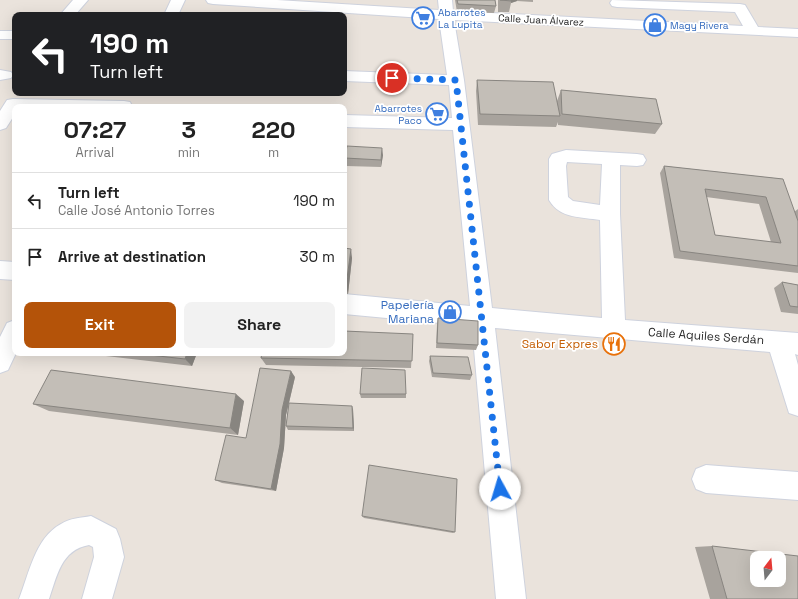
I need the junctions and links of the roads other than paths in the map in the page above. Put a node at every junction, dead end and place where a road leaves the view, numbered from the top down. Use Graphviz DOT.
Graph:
graph roads {
  1 [pos="80,0"];
  2 [pos="178,0"];
  3 [pos="213,0"];
  4 [pos="617,2"];
  5 [pos="445,8"];
  6 [pos="70,12"];
  7 [pos="172,12"];
  8 [pos="623,24"];
  9 [pos="753,30"];
  10 [pos="798,33"];
  11 [pos="0,35"];
  12 [pos="12,35"];
  13 [pos="347,76"];
  14 [pos="456,80"];
  15 [pos="126,102"];
  16 [pos="13,104"];
  17 [pos="12,106"];
  18 [pos="347,121"];
  19 [pos="0,124"];
  20 [pos="460,124"];
  21 [pos="611,160"];
  22 [pos="637,160"];
  23 [pos="610,214"];
  24 [pos="0,270"];
  25 [pos="12,271"];
  26 [pos="347,304"];
  27 [pos="482,317"];
  28 [pos="614,329"];
  29 [pos="12,336"];
  30 [pos="788,343"];
  31 [pos="0,362"];
  32 [pos="798,404"];
  33 [pos="706,479"];
  34 [pos="798,486"];
  35 [pos="34,599"];
  36 [pos="97,599"];
  37 [pos="511,599"];
  1 -- 6 [label="street"];
  2 -- 7 [label="street"];
  3 -- 5 [label="street, Calle Juan Álvarez"];
  4 -- 8 [label="street"];
  4 -- 9 [label="street"];
  5 -- 8 [label="street, Calle Juan Álvarez"];
  5 -- 14 [label="street"];
  8 -- 9 [label="street, Calle Juan Álvarez"];
  9 -- 10 [label="street, Calle Juan Álvarez"];
  11 -- 12 [label="street"];
  13 -- 14 [label="street"];
  14 -- 20 [label="street"];
  15 -- 16 [label="street"];
  17 -- 19 [label="street"];
  18 -- 20 [label="street"];
  20 -- 27 [label="street"];
  21 -- 22 [label="street"];
  21 -- 23 [label="street"];
  21 -- 23 [label="street"];
  23 -- 28 [label="street"];
  24 -- 25 [label="street"];
  26 -- 27 [label="street, Calle Aquiles Serdán"];
  27 -- 28 [label="street, Calle Aquiles Serdán"];
  27 -- 37 [label="street"];
  28 -- 30 [label="street, Calle Aquiles Serdán"];
  29 -- 31 [label="street"];
  30 -- 32 [label="street"];
  33 -- 34 [label="street"];
  35 -- 36 [label="street"];
}
